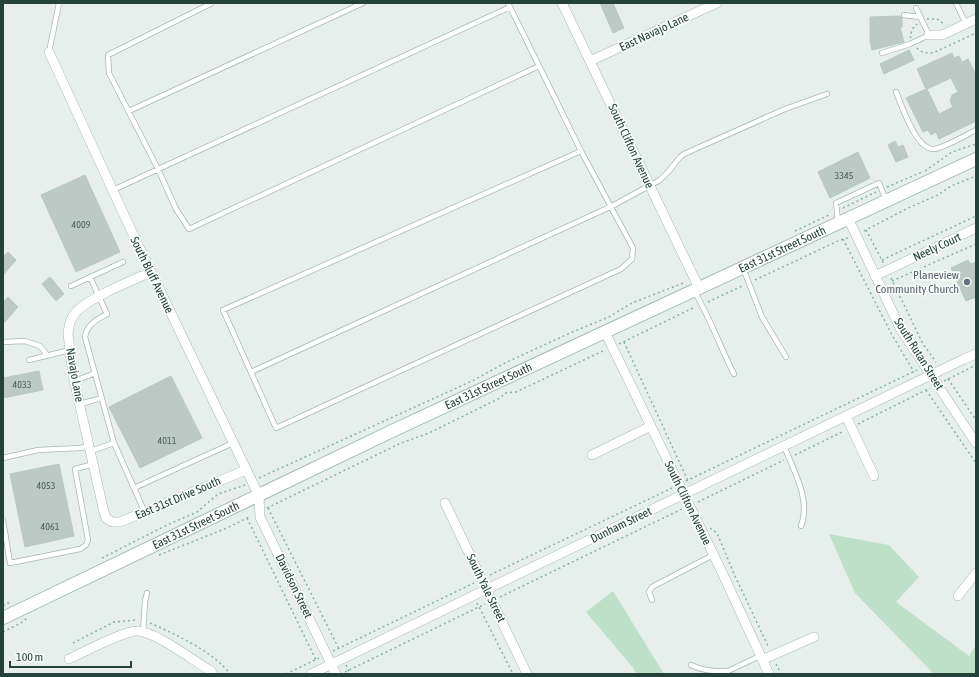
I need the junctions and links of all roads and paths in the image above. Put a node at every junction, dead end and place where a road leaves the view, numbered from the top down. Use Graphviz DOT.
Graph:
graph roads {
  1 [pos="59,3"];
  2 [pos="212,3"];
  3 [pos="362,3"];
  4 [pos="562,3"];
  5 [pos="718,3"];
  6 [pos="956,3"];
  7 [pos="509,5"];
  8 [pos="916,8"];
  9 [pos="904,15"];
  10 [pos="920,17"];
  11 [pos="976,20"];
  12 [pos="966,24"];
  13 [pos="929,35"];
  14 [pos="49,52"];
  15 [pos="882,53"];
  16 [pos="590,61"];
  17 [pos="539,66"];
  18 [pos="896,92"];
  19 [pos="827,94"];
  20 [pos="129,111"];
  21 [pos="976,130"];
  22 [pos="976,144"];
  23 [pos="581,152"];
  24 [pos="976,159"];
  25 [pos="158,170"];
  26 [pos="976,176"];
  27 [pos="650,185"];
  28 [pos="113,190"];
  29 [pos="884,195"];
  30 [pos="612,206"];
  31 [pos="976,216"];
  32 [pos="841,217"];
  33 [pos="976,228"];
  34 [pos="866,229"];
  35 [pos="790,234"];
  36 [pos="856,236"];
  37 [pos="976,244"];
  38 [pos="882,260"];
  39 [pos="123,262"];
  40 [pos="743,268"];
  41 [pos="887,270"];
  42 [pos="151,272"];
  43 [pos="875,276"];
  44 [pos="90,277"];
  45 [pos="892,281"];
  46 [pos="749,283"];
  47 [pos="71,286"];
  48 [pos="696,286"];
  49 [pos="99,297"];
  50 [pos="702,304"];
  51 [pos="605,332"];
  52 [pos="3,342"];
  53 [pos="624,342"];
  54 [pos="612,347"];
  55 [pos="70,350"];
  56 [pos="976,354"];
  57 [pos="47,355"];
  58 [pos="786,358"];
  59 [pos="29,360"];
  60 [pos="935,361"];
  61 [pos="976,365"];
  62 [pos="925,366"];
  63 [pos="942,370"];
  64 [pos="251,372"];
  65 [pos="95,373"];
  66 [pos="734,374"];
  67 [pos="931,375"];
  68 [pos="948,379"];
  69 [pos="75,381"];
  70 [pos="937,384"];
  71 [pos="102,398"];
  72 [pos="80,404"];
  73 [pos="846,416"];
  74 [pos="976,420"];
  75 [pos="651,426"];
  76 [pos="851,427"];
  77 [pos="233,443"];
  78 [pos="976,443"];
  79 [pos="114,444"];
  80 [pos="784,446"];
  81 [pos="90,448"];
  82 [pos="592,455"];
  83 [pos="3,458"];
  84 [pos="789,458"];
  85 [pos="94,464"];
  86 [pos="246,470"];
  87 [pos="874,476"];
  88 [pos="688,480"];
  89 [pos="252,482"];
  90 [pos="678,484"];
  91 [pos="134,488"];
  92 [pos="693,491"];
  93 [pos="684,495"];
  94 [pos="259,496"];
  95 [pos="445,503"];
  96 [pos="689,506"];
  97 [pos="264,510"];
  98 [pos="145,513"];
  99 [pos="247,518"];
  100 [pos="3,520"];
  101 [pos="108,520"];
  102 [pos="801,526"];
  103 [pos="710,528"];
  104 [pos="713,555"];
  105 [pos="157,556"];
  106 [pos="101,559"];
  107 [pos="976,573"];
  108 [pos="481,579"];
  109 [pos="468,586"];
  110 [pos="486,590"];
  111 [pos="147,593"];
  112 [pos="473,596"];
  113 [pos="958,596"];
  114 [pos="652,600"];
  115 [pos="492,601"];
  116 [pos="10,603"];
  117 [pos="3,606"];
  118 [pos="479,607"];
  119 [pos="31,615"];
  120 [pos="3,618"];
  121 [pos="3,632"];
  122 [pos="143,633"];
  123 [pos="814,637"];
  124 [pos="339,648"];
  125 [pos="327,654"];
  126 [pos="772,656"];
  127 [pos="343,658"];
  128 [pos="761,658"];
  129 [pos="69,659"];
  130 [pos="316,659"];
  131 [pos="332,664"];
  132 [pos="690,665"];
  133 [pos="321,669"];
  134 [pos="348,670"];
  135 [pos="213,674"];
  136 [pos="286,674"];
  137 [pos="311,674"];
  138 [pos="336,674"];
  139 [pos="341,674"];
  140 [pos="350,674"];
  141 [pos="513,674"];
  142 [pos="527,674"];
  143 [pos="769,674"];
  144 [pos="781,674"];
  1 -- 14 [label="lane"];
  2 -- 20 [label="lane"];
  3 -- 20 [label="lane"];
  4 -- 16 [label="street, South Clifton Avenue"];
  5 -- 16 [label="street, East Navajo Lane"];
  6 -- 12 [label="lane"];
  7 -- 17 [label="lane"];
  7 -- 25 [label="lane"];
  8 -- 10 [label="lane"];
  9 -- 10 [label="lane"];
  10 -- 13 [label="lane"];
  11 -- 12 [label="street"];
  12 -- 13 [label="street"];
  13 -- 15 [label="lane"];
  14 -- 28 [label="street, South Bluff Avenue"];
  16 -- 27 [label="street, South Clifton Avenue"];
  17 -- 23 [label="lane"];
  17 -- 25 [label="lane"];
  18 -- 21 [label="lane"];
  19 -- 27 [label="lane"];
  20 -- 25 [label="lane"];
  22 -- 29 [label="path"];
  23 -- 30 [label="lane"];
  23 -- 64 [label="lane"];
  24 -- 29 [label="street, East 31st Street South"];
  25 -- 28 [label="lane"];
  26 -- 34 [label="path"];
  27 -- 30 [label="lane"];
  27 -- 48 [label="street, South Clifton Avenue"];
  28 -- 42 [label="street, South Bluff Avenue"];
  29 -- 32 [label="street, East 31st Street South"];
  29 -- 32 [label="path"];
  29 -- 32 [label="lane"];
  30 -- 64 [label="lane"];
  30 -- 64 [label="lane"];
  31 -- 38 [label="path"];
  32 -- 35 [label="path"];
  32 -- 36 [label="street, South Rutan Street"];
  32 -- 40 [label="street, East 31st Street South"];
  33 -- 41 [label="street, Neely Court"];
  34 -- 36 [label="path"];
  34 -- 38 [label="path"];
  36 -- 43 [label="street, South Rutan Street"];
  36 -- 46 [label="path"];
  37 -- 45 [label="path"];
  38 -- 41 [label="path"];
  39 -- 44 [label="lane"];
  40 -- 46 [label="lane"];
  40 -- 48 [label="street, East 31st Street South"];
  41 -- 43 [label="street, Neely Court"];
  41 -- 45 [label="path"];
  42 -- 49 [label="street, Navajo Lane"];
  42 -- 77 [label="street, South Bluff Avenue"];
  43 -- 62 [label="street, South Rutan Street"];
  44 -- 47 [label="lane"];
  44 -- 49 [label="lane"];
  45 -- 60 [label="path"];
  46 -- 50 [label="path"];
  46 -- 58 [label="lane"];
  48 -- 50 [label="lane"];
  48 -- 51 [label="street, East 31st Street South"];
  48 -- 89 [label="path"];
  49 -- 55 [label="street, Navajo Lane"];
  49 -- 65 [label="lane"];
  50 -- 53 [label="path"];
  50 -- 66 [label="lane"];
  51 -- 54 [label="street, South Clifton Avenue"];
  51 -- 94 [label="street, East 31st Street South"];
  52 -- 57 [label="lane"];
  53 -- 54 [label="path"];
  53 -- 88 [label="path"];
  54 -- 75 [label="street, South Clifton Avenue"];
  54 -- 97 [label="path"];
  55 -- 57 [label="lane"];
  55 -- 69 [label="street, Navajo Lane"];
  56 -- 63 [label="street, Dunham Street"];
  57 -- 59 [label="lane"];
  60 -- 62 [label="path"];
  60 -- 63 [label="path"];
  61 -- 68 [label="path"];
  62 -- 67 [label="street, South Rutan Street"];
  62 -- 88 [label="path"];
  63 -- 67 [label="street, Dunham Street"];
  63 -- 68 [label="path"];
  65 -- 69 [label="lane"];
  65 -- 71 [label="lane"];
  67 -- 70 [label="street, South Rutan Street"];
  67 -- 73 [label="street, Dunham Street"];
  68 -- 70 [label="path"];
  68 -- 74 [label="path"];
  69 -- 72 [label="street, Navajo Lane"];
  70 -- 76 [label="path"];
  70 -- 78 [label="street, South Rutan Street"];
  71 -- 72 [label="lane"];
  71 -- 79 [label="lane"];
  72 -- 81 [label="street, Navajo Lane"];
  73 -- 76 [label="street"];
  73 -- 80 [label="street, Dunham Street"];
  75 -- 82 [label="street"];
  75 -- 90 [label="street, South Clifton Avenue"];
  76 -- 84 [label="path"];
  76 -- 87 [label="street"];
  77 -- 86 [label="street, South Bluff Avenue"];
  77 -- 91 [label="lane"];
  79 -- 81 [label="lane"];
  79 -- 91 [label="lane"];
  80 -- 84 [label="lane"];
  80 -- 92 [label="street, Dunham Street"];
  81 -- 83 [label="lane"];
  81 -- 85 [label="street, Navajo Lane"];
  84 -- 96 [label="path"];
  84 -- 102 [label="lane"];
  85 -- 100 [label="lane"];
  85 -- 101 [label="street, Navajo Lane"];
  86 -- 89 [label="street, South Bluff Avenue"];
  86 -- 98 [label="street, East 31st Drive South"];
  88 -- 90 [label="path"];
  88 -- 92 [label="path"];
  89 -- 94 [label="street, South Bluff Avenue"];
  89 -- 106 [label="path"];
  90 -- 93 [label="street, South Clifton Avenue"];
  90 -- 108 [label="path"];
  91 -- 98 [label="lane"];
  92 -- 93 [label="street, Dunham Street"];
  93 -- 96 [label="street, South Clifton Avenue"];
  93 -- 110 [label="street, Dunham Street"];
  94 -- 97 [label="street, Davidson Street"];
  94 -- 120 [label="street, East 31st Street South"];
  95 -- 108 [label="street, South Yale Street"];
  96 -- 104 [label="street, South Clifton Avenue"];
  96 -- 115 [label="path"];
  97 -- 99 [label="path"];
  97 -- 124 [label="path"];
  97 -- 125 [label="street, Davidson Street"];
  98 -- 101 [label="street, East 31st Drive South"];
  99 -- 105 [label="path"];
  99 -- 130 [label="path"];
  103 -- 126 [label="path"];
  104 -- 114 [label="lane"];
  104 -- 128 [label="street, South Clifton Avenue"];
  107 -- 113 [label="street"];
  108 -- 109 [label="path"];
  108 -- 110 [label="street, South Yale Street"];
  109 -- 112 [label="path"];
  109 -- 124 [label="path"];
  110 -- 112 [label="street, Dunham Street"];
  110 -- 115 [label="street, South Yale Street"];
  111 -- 122 [label="lane"];
  112 -- 118 [label="path"];
  112 -- 127 [label="street, Dunham Street"];
  115 -- 118 [label="path"];
  115 -- 142 [label="street, South Yale Street"];
  116 -- 117 [label="path"];
  118 -- 134 [label="path"];
  118 -- 141 [label="path"];
  119 -- 121 [label="path"];
  122 -- 129 [label="street"];
  122 -- 135 [label="street"];
  123 -- 126 [label="street"];
  124 -- 125 [label="path"];
  124 -- 127 [label="path"];
  125 -- 130 [label="path"];
  125 -- 131 [label="street, Davidson Street"];
  126 -- 128 [label="street"];
  126 -- 144 [label="path"];
  127 -- 131 [label="street, Dunham Street"];
  127 -- 134 [label="path"];
  128 -- 132 [label="lane"];
  128 -- 143 [label="street, South Clifton Avenue"];
  130 -- 133 [label="path"];
  130 -- 136 [label="path"];
  131 -- 133 [label="street, Dunham Street"];
  131 -- 138 [label="street, Davidson Street"];
  133 -- 137 [label="street, Dunham Street"];
  134 -- 139 [label="path"];
  134 -- 140 [label="path"];
}
